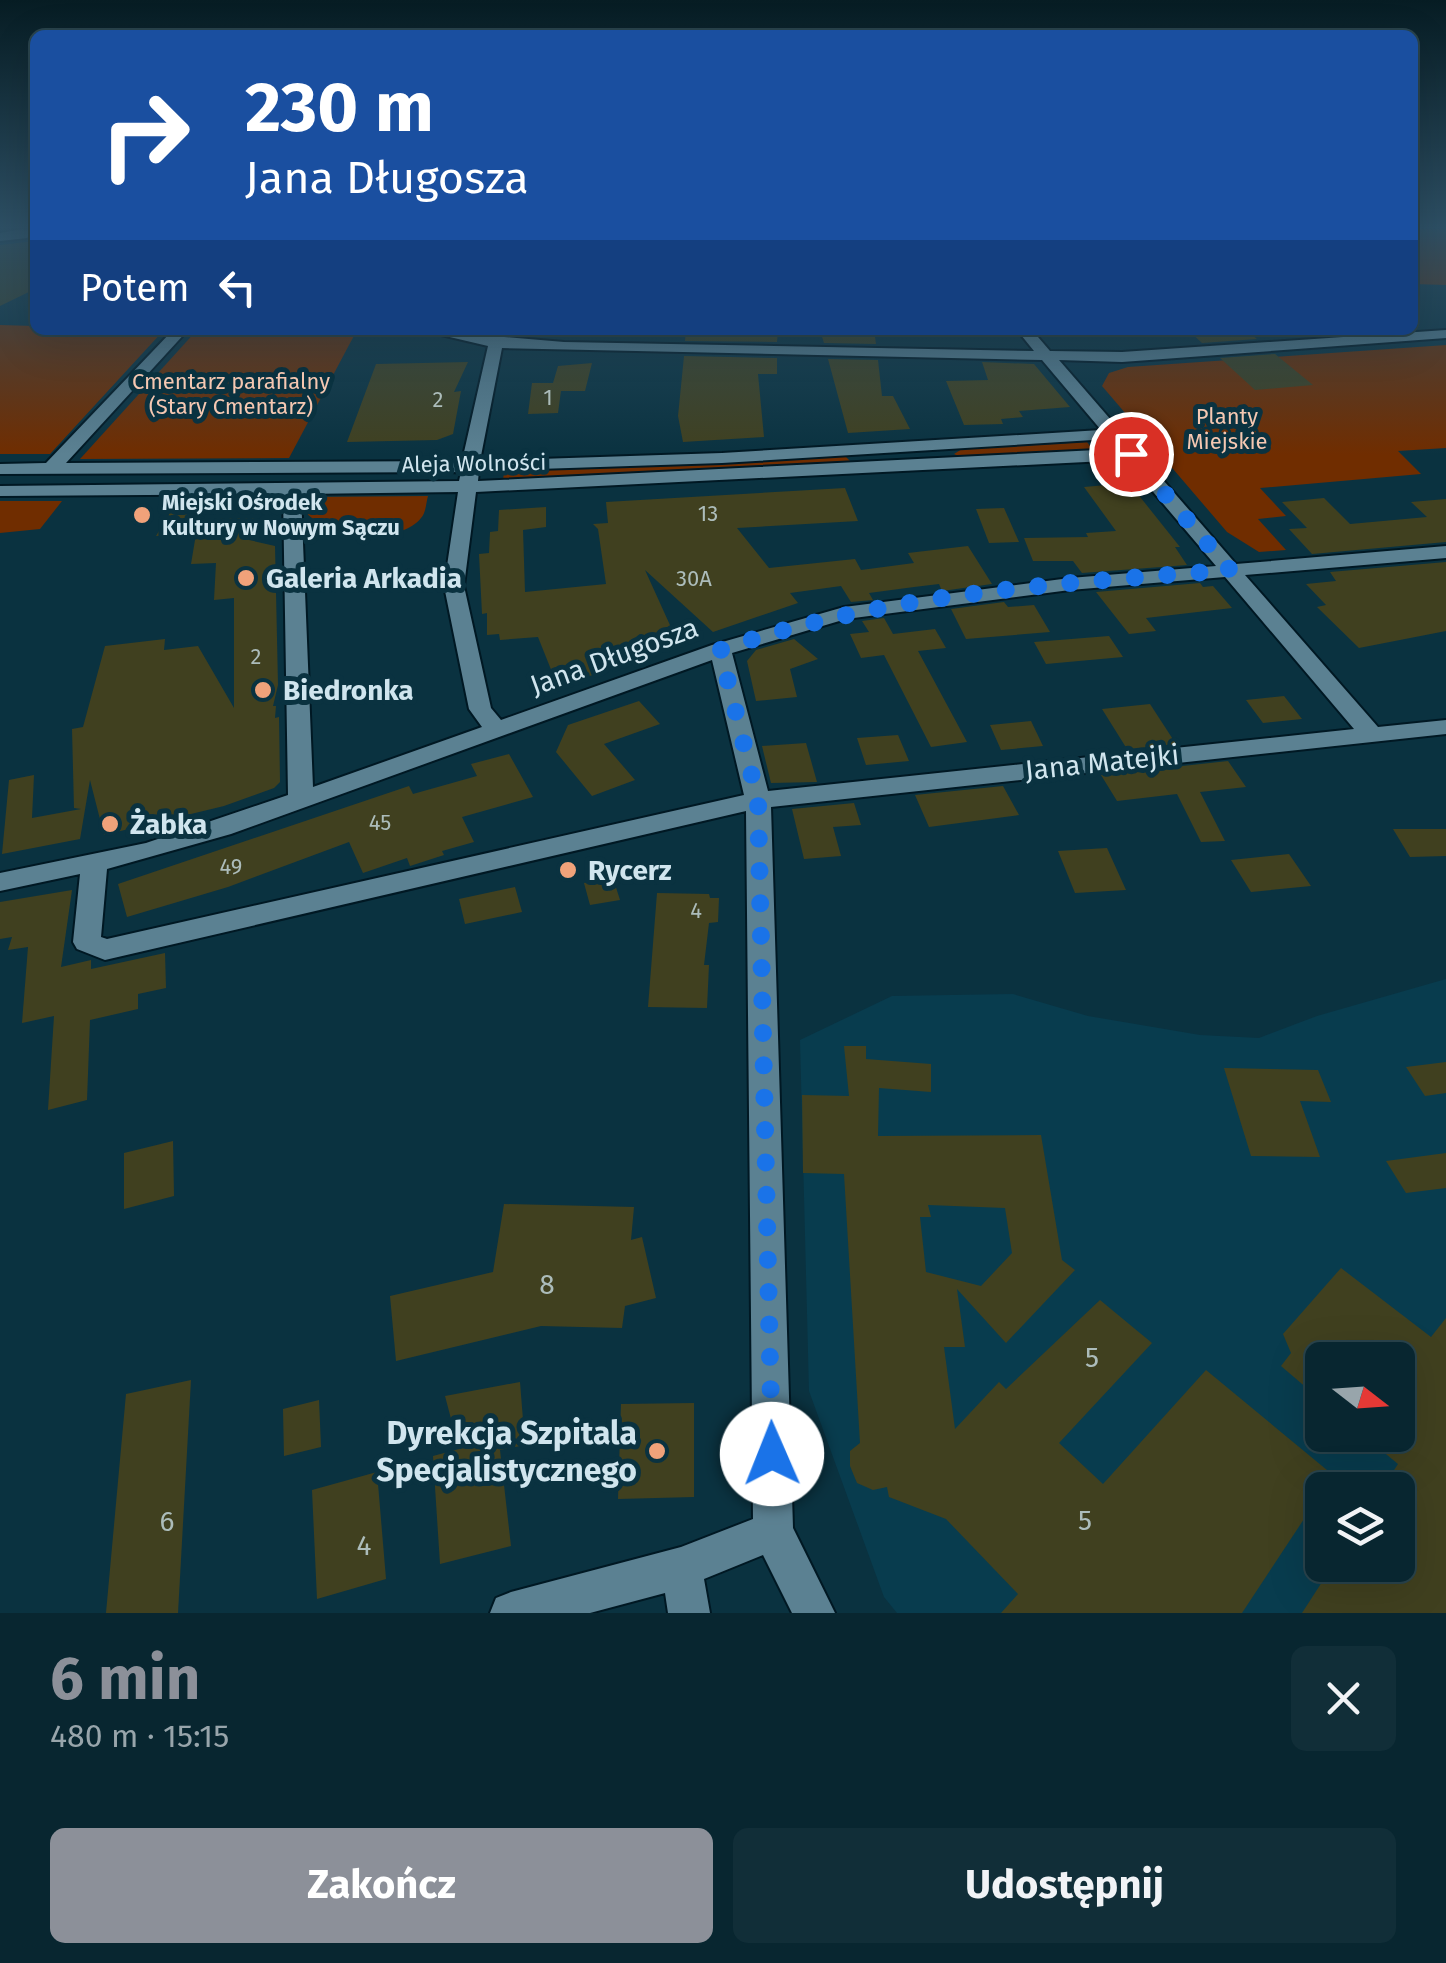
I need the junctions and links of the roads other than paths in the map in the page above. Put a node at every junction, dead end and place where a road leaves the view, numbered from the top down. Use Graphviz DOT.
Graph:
graph roads {
  1 [pos="1446,334"];
  2 [pos="176,335"];
  3 [pos="454,335"];
  4 [pos="1028,335"];
  5 [pos="496,343"];
  6 [pos="1042,355"];
  7 [pos="1122,357"];
  8 [pos="1088,402"];
  9 [pos="1115,434"];
  10 [pos="938,446"];
  11 [pos="1131,454"];
  12 [pos="948,464"];
  13 [pos="0,469"];
  14 [pos="51,469"];
  15 [pos="468,476"];
  16 [pos="292,488"];
  17 [pos="0,490"];
  18 [pos="1446,552"];
  19 [pos="1230,570"];
  20 [pos="720,650"];
  21 [pos="1446,727"];
  22 [pos="497,731"];
  23 [pos="1370,733"];
  24 [pos="301,800"];
  25 [pos="758,800"];
  26 [pos="94,864"];
  27 [pos="0,882"];
  28 [pos="773,1530"];
  29 [pos="681,1568"];
  30 [pos="512,1613"];
  31 [pos="689,1613"];
  32 [pos="814,1613"];
  1 -- 7 [label="street"];
  2 -- 14 [label="street"];
  3 -- 5 [label="street"];
  4 -- 6 [label="street"];
  5 -- 6 [label="street"];
  5 -- 15 [label="street"];
  6 -- 7 [label="street"];
  6 -- 8 [label="street"];
  7 -- 8 [label="street"];
  8 -- 9 [label="street"];
  9 -- 10 [label="street, Aleja Wolności"];
  9 -- 11 [label="street"];
  10 -- 12 [label="street"];
  10 -- 15 [label="street, Aleja Wolności"];
  11 -- 12 [label="street, Aleja Wolności"];
  11 -- 19 [label="street"];
  12 -- 15 [label="street, Aleja Wolności"];
  13 -- 14 [label="street, Aleja Wolności"];
  14 -- 15 [label="street, Aleja Wolności"];
  15 -- 16 [label="street, Aleja Wolności"];
  15 -- 22 [label="street"];
  16 -- 17 [label="street, Aleja Wolności"];
  16 -- 24 [label="street"];
  18 -- 19 [label="street, Jana Długosza"];
  19 -- 20 [label="street, Jana Długosza"];
  19 -- 23 [label="street"];
  20 -- 22 [label="street, Jana Długosza"];
  20 -- 25 [label="street"];
  21 -- 23 [label="street, Jana Matejki"];
  22 -- 24 [label="street, Jana Długosza"];
  23 -- 25 [label="street, Jana Matejki"];
  24 -- 26 [label="street, Jana Długosza"];
  25 -- 26 [label="street, Jana Matejki"];
  25 -- 28 [label="street"];
  26 -- 27 [label="street, Jana Długosza"];
  28 -- 29 [label="street"];
  28 -- 32 [label="street"];
  29 -- 30 [label="street"];
  29 -- 31 [label="street"];
}
